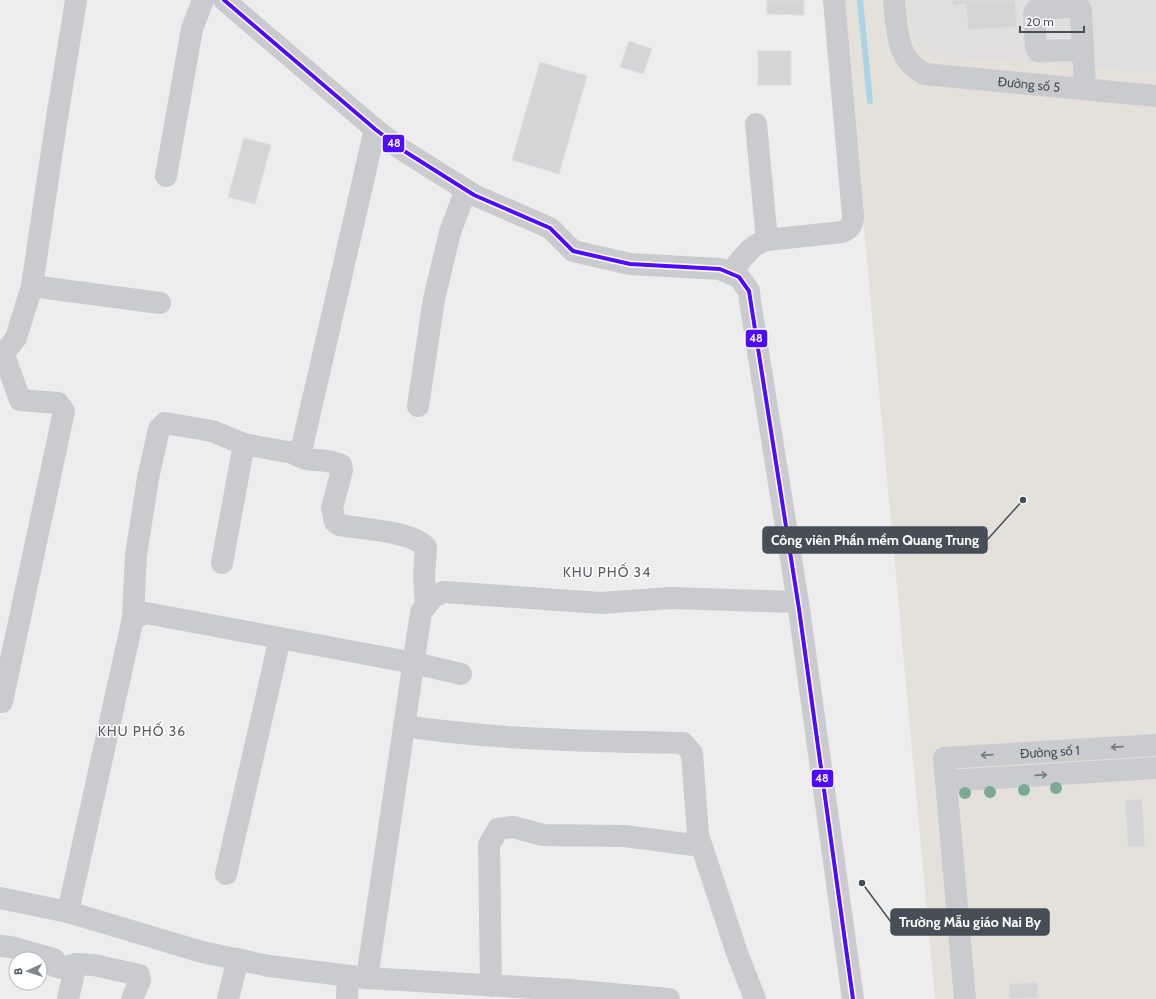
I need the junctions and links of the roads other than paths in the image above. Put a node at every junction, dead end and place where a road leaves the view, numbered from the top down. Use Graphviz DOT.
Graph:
graph roads {
  1 [pos="76,0"];
  2 [pos="203,0"];
  3 [pos="224,0"];
  4 [pos="834,0"];
  5 [pos="894,0"];
  6 [pos="1083,50"];
  7 [pos="1085,89"];
  8 [pos="1156,96"];
  9 [pos="756,124"];
  10 [pos="375,129"];
  11 [pos="166,176"];
  12 [pos="466,190"];
  13 [pos="767,240"];
  14 [pos="731,272"];
  15 [pos="32,286"];
  16 [pos="160,303"];
  17 [pos="2,356"];
  18 [pos="418,406"];
  19 [pos="244,444"];
  20 [pos="293,453"];
  21 [pos="222,563"];
  22 [pos="798,602"];
  23 [pos="426,606"];
  24 [pos="133,618"];
  25 [pos="280,638"];
  26 [pos="414,663"];
  27 [pos="461,674"];
  28 [pos="2,702"];
  29 [pos="404,726"];
  30 [pos="1156,745"];
  31 [pos="1092,749"];
  32 [pos="1156,768"];
  33 [pos="1093,772"];
  34 [pos="946,781"];
  35 [pos="701,846"];
  36 [pos="226,874"];
  37 [pos="0,898"];
  38 [pos="68,912"];
  39 [pos="0,946"];
  40 [pos="238,959"];
  41 [pos="76,964"];
  42 [pos="358,977"];
  43 [pos="491,986"];
  44 [pos="68,999"];
  45 [pos="132,999"];
  46 [pos="228,999"];
  47 [pos="347,999"];
  48 [pos="669,999"];
  49 [pos="755,999"];
  50 [pos="853,999"];
  51 [pos="965,999"];
  1 -- 15 [label="street"];
  2 -- 11 [label="street"];
  3 -- 10 [label="street"];
  4 -- 13 [label="street"];
  5 -- 7 [label="street, Đường số 5"];
  6 -- 7 [label="street"];
  7 -- 8 [label="street, Đường số 5"];
  9 -- 13 [label="street"];
  10 -- 12 [label="street"];
  10 -- 20 [label="street"];
  12 -- 14 [label="street"];
  12 -- 18 [label="street"];
  13 -- 14 [label="street"];
  14 -- 22 [label="street"];
  15 -- 16 [label="street"];
  15 -- 17 [label="street"];
  17 -- 28 [label="street"];
  19 -- 20 [label="street"];
  19 -- 21 [label="street"];
  19 -- 24 [label="street"];
  20 -- 23 [label="street"];
  22 -- 23 [label="street"];
  22 -- 50 [label="street"];
  23 -- 26 [label="street"];
  24 -- 25 [label="street"];
  24 -- 38 [label="street"];
  25 -- 26 [label="street"];
  25 -- 36 [label="street"];
  26 -- 27 [label="street"];
  26 -- 29 [label="street"];
  29 -- 35 [label="street"];
  29 -- 42 [label="street"];
  30 -- 31 [label="street, Đường số 1, one-way"];
  31 -- 33 [label="street"];
  31 -- 34 [label="street, Đường số 1, one-way"];
  32 -- 33 [label="street, Đường số 1"];
  34 -- 33 [label="street, Đường số 1, one-way"];
  34 -- 51 [label="street"];
  35 -- 43 [label="street"];
  35 -- 49 [label="street"];
  37 -- 38 [label="street"];
  38 -- 40 [label="street"];
  39 -- 41 [label="street"];
  40 -- 42 [label="street"];
  40 -- 46 [label="street"];
  41 -- 44 [label="street"];
  41 -- 45 [label="street"];
  42 -- 43 [label="street"];
  42 -- 47 [label="street"];
  43 -- 48 [label="street"];
}
